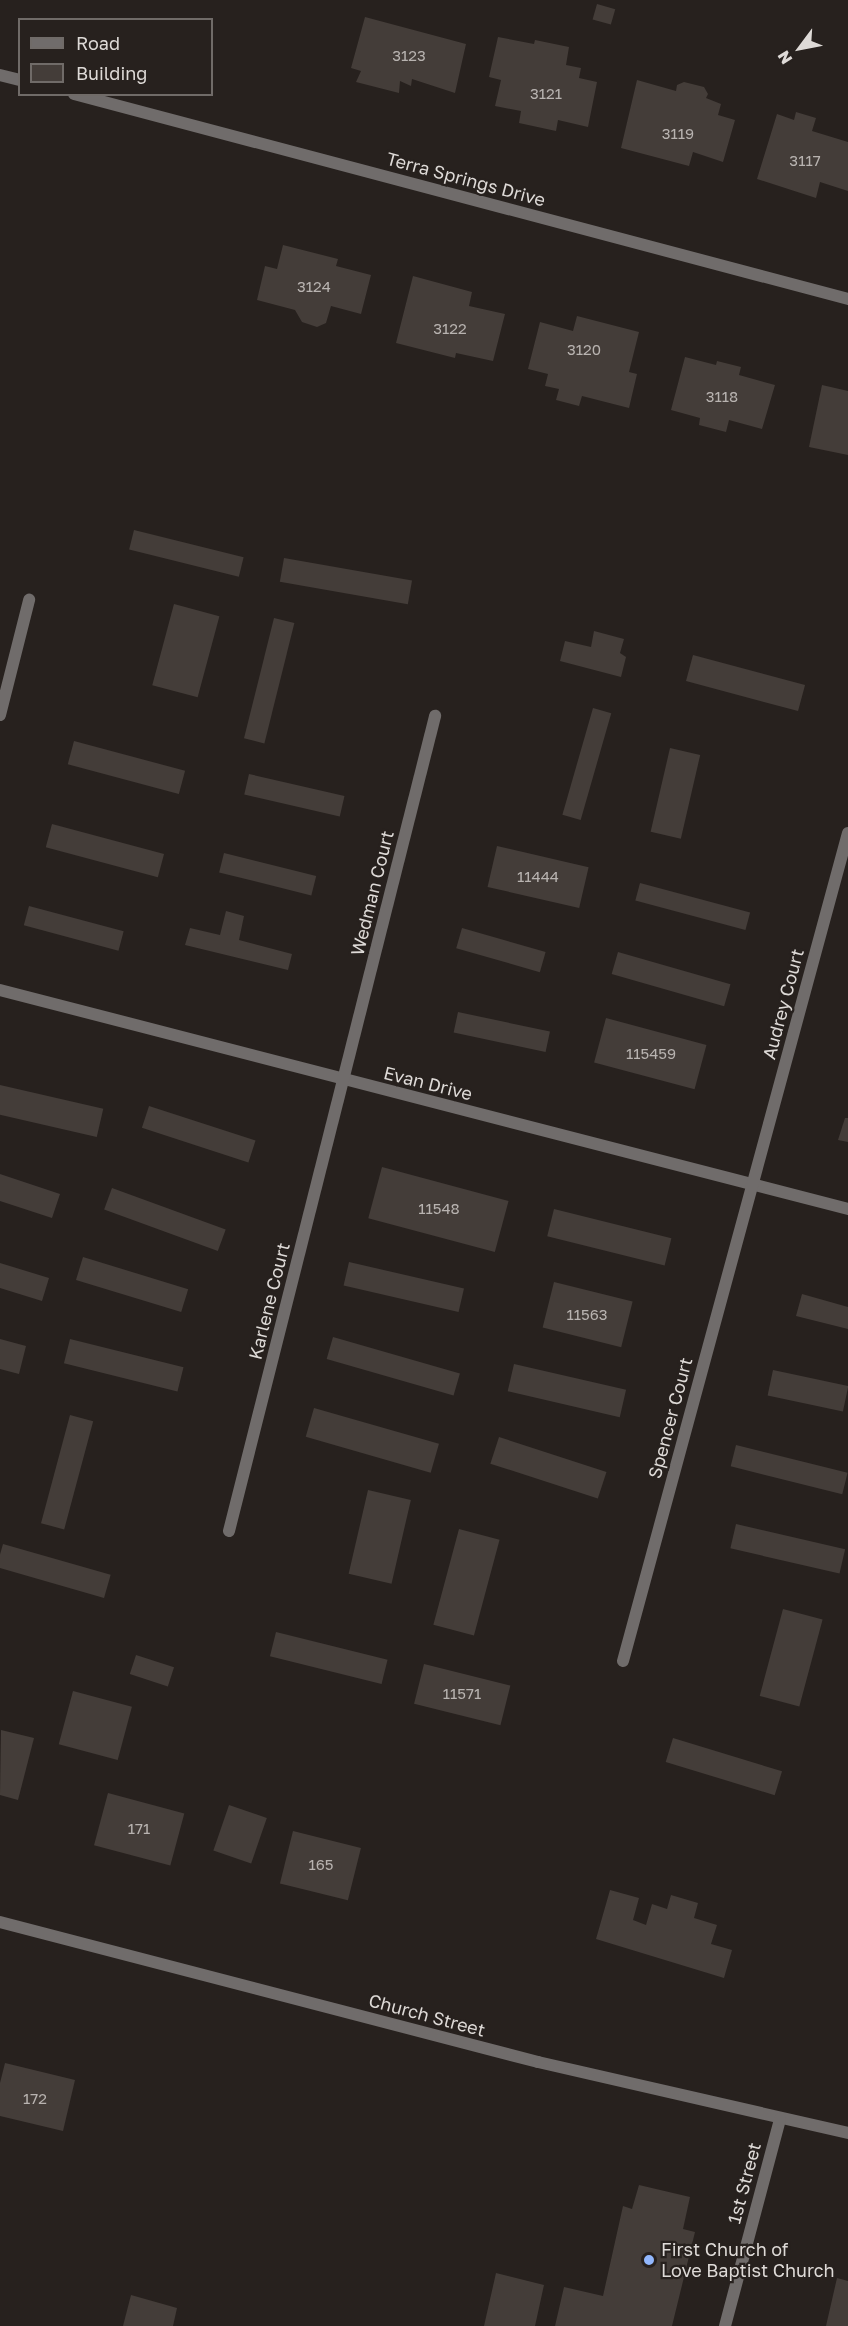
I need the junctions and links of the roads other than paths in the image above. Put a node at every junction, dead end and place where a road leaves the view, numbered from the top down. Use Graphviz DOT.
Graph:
graph roads {
  1 [pos="0,75"];
  2 [pos="18,80"];
  3 [pos="82,96"];
  4 [pos="848,299"];
  5 [pos="29,600"];
  6 [pos="0,715"];
  7 [pos="435,716"];
  8 [pos="848,833"];
  9 [pos="0,990"];
  10 [pos="343,1079"];
  11 [pos="752,1185"];
  12 [pos="848,1209"];
  13 [pos="229,1532"];
  14 [pos="622,1661"];
  15 [pos="0,1922"];
  16 [pos="780,2119"];
  17 [pos="848,2133"];
  18 [pos="725,2326"];
  1 -- 2 [label="street"];
  3 -- 4 [label="street, Terra Springs Drive"];
  5 -- 6 [label="street"];
  7 -- 10 [label="street, Wedman Court"];
  8 -- 11 [label="street, Audrey Court"];
  9 -- 10 [label="street, Evan Drive"];
  10 -- 11 [label="street, Evan Drive"];
  10 -- 13 [label="street, Karlene Court"];
  11 -- 12 [label="street, Evan Drive"];
  11 -- 14 [label="street, Spencer Court"];
  15 -- 16 [label="street, Church Street"];
  16 -- 17 [label="street, Church Street"];
  16 -- 18 [label="street, 1st Street"];
}
